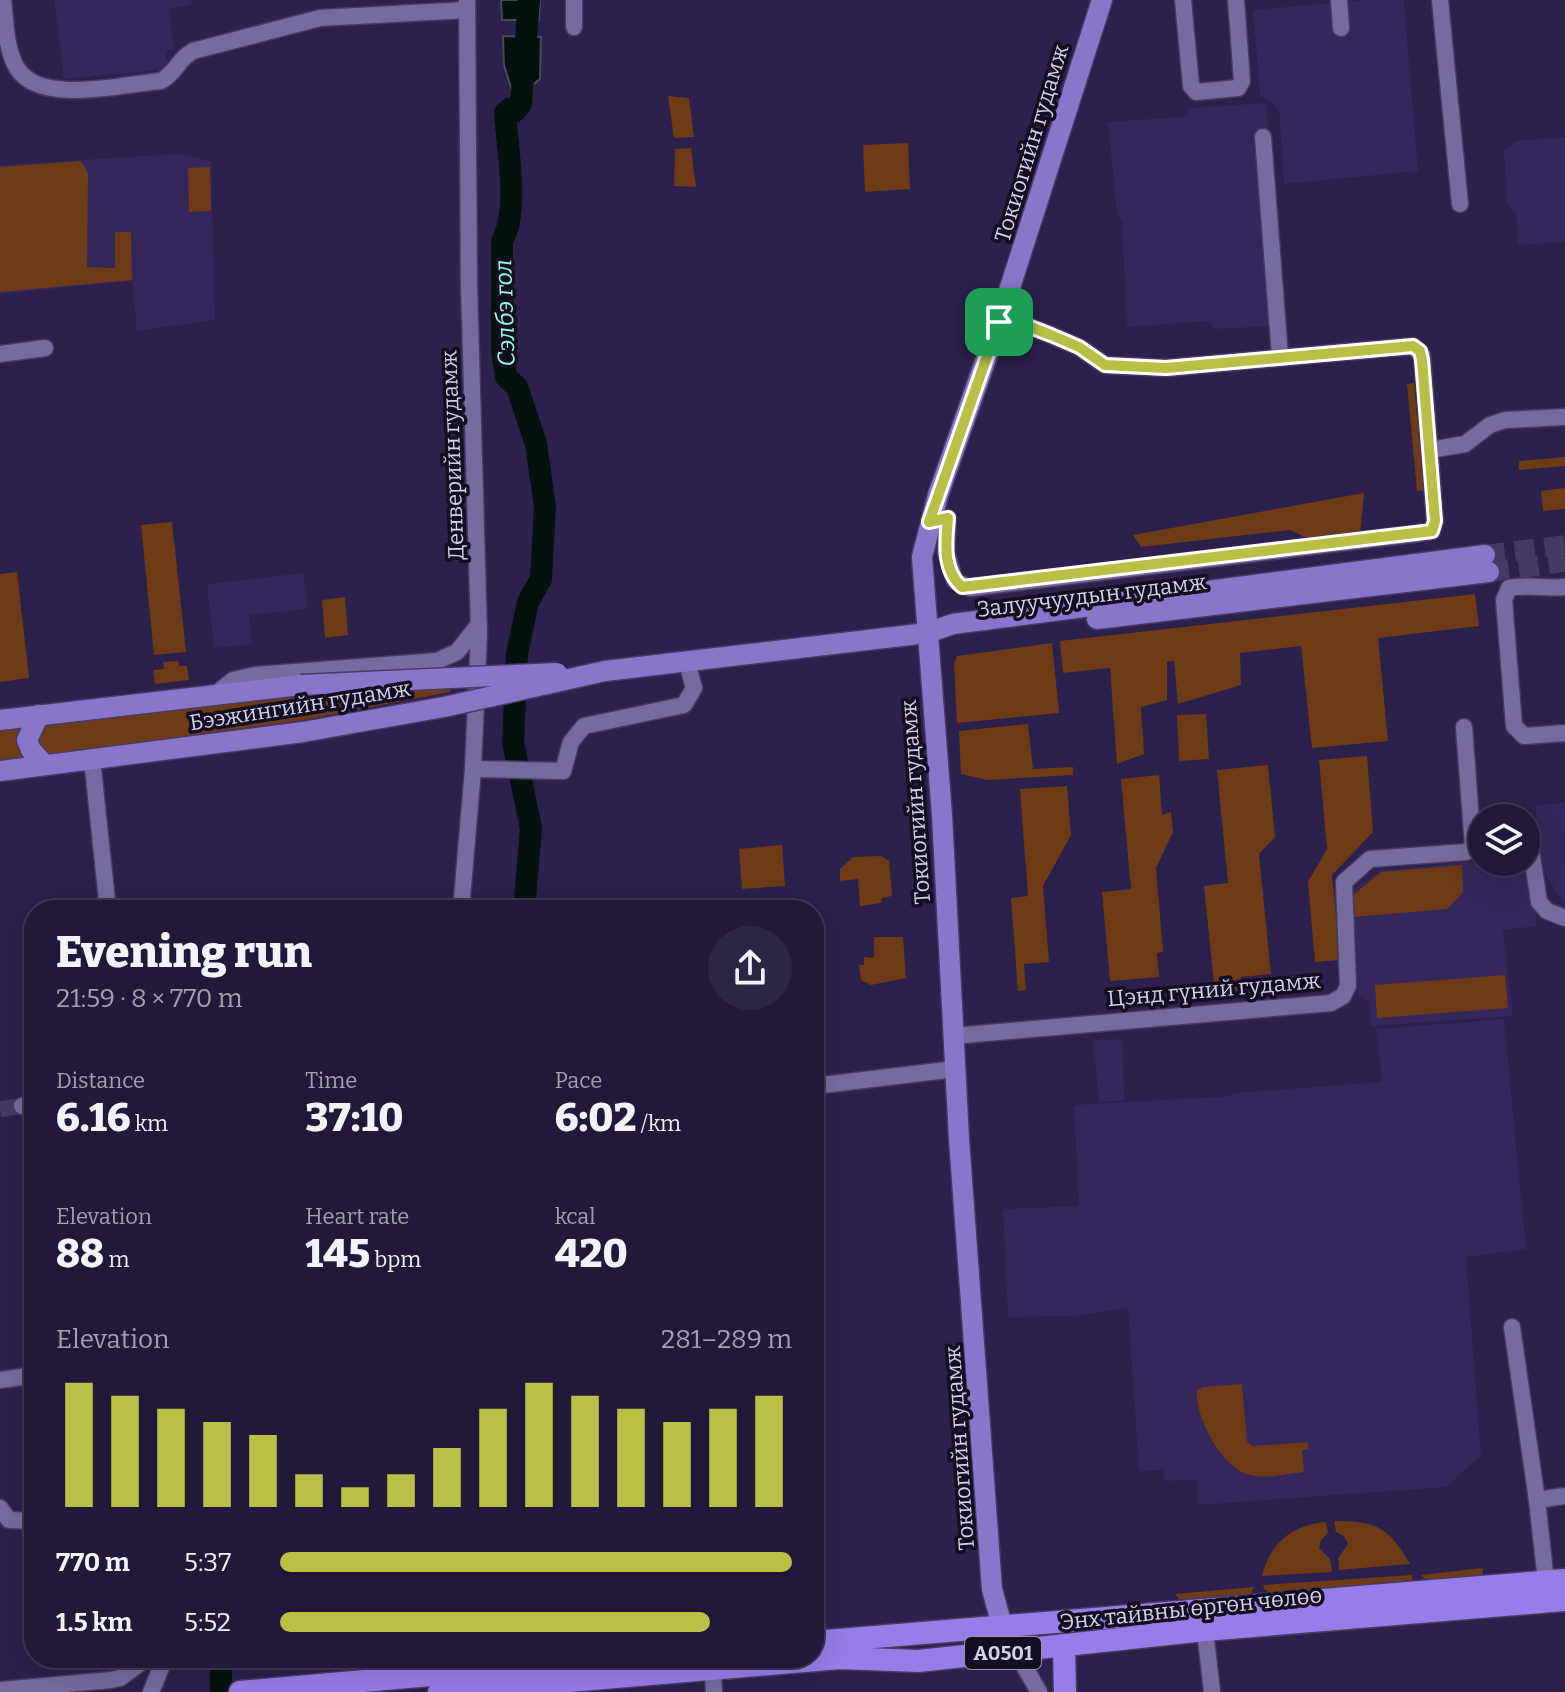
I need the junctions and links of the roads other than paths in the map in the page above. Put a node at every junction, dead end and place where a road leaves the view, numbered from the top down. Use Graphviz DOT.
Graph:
graph roads {
  1 [pos="3,0"];
  2 [pos="574,0"];
  3 [pos="1102,0"];
  4 [pos="1183,0"];
  5 [pos="1236,0"];
  6 [pos="1339,0"];
  7 [pos="1440,0"];
  8 [pos="467,5"];
  9 [pos="574,27"];
  10 [pos="1341,28"];
  11 [pos="1263,137"];
  12 [pos="1460,204"];
  13 [pos="999,322"];
  14 [pos="45,348"];
  15 [pos="0,354"];
  16 [pos="1280,356"];
  17 [pos="1565,417"];
  18 [pos="1430,450"];
  19 [pos="929,522"];
  20 [pos="1487,563"];
  21 [pos="1565,587"];
  22 [pos="479,624"];
  23 [pos="927,633"];
  24 [pos="687,663"];
  25 [pos="605,671"];
  26 [pos="216,694"];
  27 [pos="39,715"];
  28 [pos="0,720"];
  29 [pos="1464,727"];
  30 [pos="1565,733"];
  31 [pos="92,759"];
  32 [pos="45,765"];
  33 [pos="480,769"];
  34 [pos="0,771"];
  35 [pos="1535,876"];
  36 [pos="107,900"];
  37 [pos="462,900"];
  38 [pos="1565,918"];
  39 [pos="953,1036"];
  40 [pos="955,1069"];
  41 [pos="824,1085"];
  42 [pos="1512,1327"];
  43 [pos="24,1376"];
  44 [pos="0,1380"];
  45 [pos="1565,1496"];
  46 [pos="1537,1500"];
  47 [pos="0,1508"];
  48 [pos="24,1525"];
  49 [pos="1555,1581"];
  50 [pos="1565,1600"];
  51 [pos="1002,1626"];
  52 [pos="1205,1630"];
  53 [pos="824,1641"];
  54 [pos="1064,1648"];
  55 [pos="1016,1652"];
  56 [pos="824,1660"];
  57 [pos="134,1668"];
  58 [pos="161,1668"];
  59 [pos="512,1668"];
  60 [pos="755,1668"];
  61 [pos="713,1673"];
  62 [pos="510,1688"];
  63 [pos="0,1690"];
  64 [pos="151,1692"];
  65 [pos="240,1692"];
  66 [pos="439,1692"];
  67 [pos="1039,1692"];
  68 [pos="1065,1692"];
  69 [pos="1212,1692"];
  1 -- 8 [label="street"];
  2 -- 9 [label="street"];
  3 -- 13 [label="main road, Токиогийн гудамж"];
  4 -- 5 [label="street"];
  6 -- 10 [label="street"];
  7 -- 12 [label="street"];
  8 -- 22 [label="street, Денверийн гудамж"];
  11 -- 16 [label="street"];
  13 -- 16 [label="street"];
  13 -- 19 [label="main road, Токиогийн гудамж"];
  14 -- 15 [label="street"];
  16 -- 18 [label="street"];
  17 -- 18 [label="street"];
  18 -- 19 [label="street"];
  19 -- 23 [label="main road, Токиогийн гудамж"];
  20 -- 23 [label="main road, Залуучуудын гудамж"];
  21 -- 30 [label="street"];
  22 -- 26 [label="street"];
  22 -- 33 [label="street, Денверийн гудамж"];
  23 -- 24 [label="main road, Бээжингийн гудамж"];
  23 -- 39 [label="main road, Токиогийн гудамж"];
  24 -- 25 [label="main road, Бээжингийн гудамж"];
  24 -- 33 [label="street"];
  25 -- 26 [label="main road, Бээжингийн гудамж, bridge"];
  25 -- 31 [label="main road, Бээжингийн гудамж, bridge"];
  26 -- 27 [label="main road, Бээжингийн гудамж"];
  27 -- 28 [label="main road, Бээжингийн гудамж"];
  27 -- 32 [label="main road"];
  29 -- 39 [label="street, Цэнд гүний гудамж"];
  31 -- 32 [label="main road, Бээжингийн гудамж"];
  31 -- 36 [label="street"];
  32 -- 34 [label="main road, Бээжингийн гудамж"];
  33 -- 37 [label="street, Денверийн гудамж"];
  35 -- 38 [label="street"];
  39 -- 40 [label="main road, Токиогийн гудамж"];
  40 -- 41 [label="street"];
  40 -- 51 [label="main road, Токиогийн гудамж"];
  42 -- 46 [label="street"];
  43 -- 44 [label="street"];
  45 -- 46 [label="street"];
  46 -- 49 [label="street"];
  47 -- 48 [label="street"];
  49 -- 51 [label="highway, Энх тайвны өргөн чөлөө / A0501"];
  50 -- 52 [label="highway, Энх тайвны өргөн чөлөө / A0501"];
  51 -- 53 [label="highway, Энх тайвны өргөн чөлөө / A0501"];
  51 -- 55 [label="main road, Токиогийн гудамж"];
  52 -- 54 [label="highway, Энх тайвны өргөн чөлөө / A0501"];
  52 -- 69 [label="street"];
  54 -- 55 [label="highway, Энх тайвны өргөн чөлөө / A0501"];
  54 -- 68 [label="highway"];
  55 -- 56 [label="highway, Энх тайвны өргөн чөлөө / A0501"];
  55 -- 67 [label="street"];
  57 -- 63 [label="street"];
  58 -- 64 [label="street"];
  59 -- 65 [label="highway"];
  60 -- 61 [label="highway, Энх тайвны өргөн чөлөө / A0501"];
  61 -- 62 [label="highway, Энх тайвны өргөн чөлөө / A0501"];
  62 -- 66 [label="highway, Энх тайвны өргөн чөлөө / A0501"];
}
